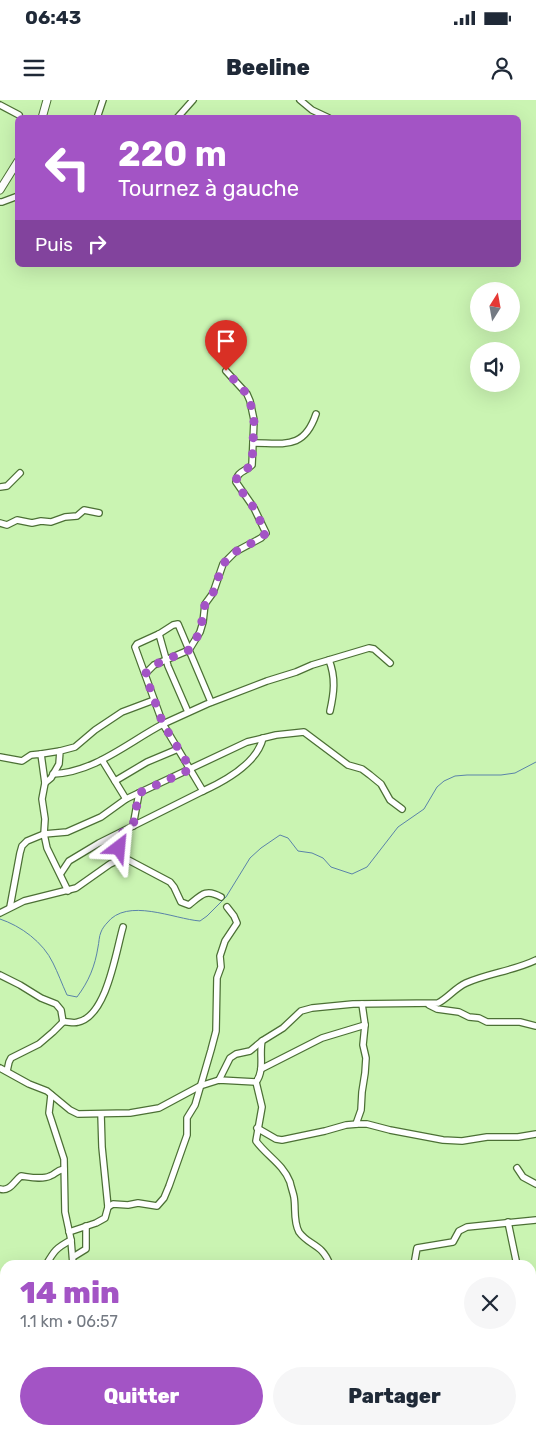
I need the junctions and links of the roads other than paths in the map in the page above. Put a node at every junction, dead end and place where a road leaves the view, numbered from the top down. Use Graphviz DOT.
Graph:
graph roads {
  1 [pos="47,100"];
  2 [pos="103,100"];
  3 [pos="193,100"];
  4 [pos="300,100"];
  5 [pos="0,105"];
  6 [pos="19,115"];
  7 [pos="43,115"];
  8 [pos="98,115"];
  9 [pos="180,115"];
  10 [pos="323,115"];
  11 [pos="15,166"];
  12 [pos="0,190"];
  13 [pos="15,197"];
  14 [pos="0,202"];
  15 [pos="226,371"];
  16 [pos="316,414"];
  17 [pos="253,443"];
  18 [pos="20,473"];
  19 [pos="0,487"];
  20 [pos="99,513"];
  21 [pos="0,523"];
  22 [pos="159,634"];
  23 [pos="189,650"];
  24 [pos="167,660"];
  25 [pos="328,660"];
  26 [pos="390,663"];
  27 [pos="145,674"];
  28 [pos="154,700"];
  29 [pos="211,702"];
  30 [pos="330,711"];
  31 [pos="188,712"];
  32 [pos="163,724"];
  33 [pos="263,738"];
  34 [pos="178,749"];
  35 [pos="60,751"];
  36 [pos="41,754"];
  37 [pos="0,757"];
  38 [pos="102,760"];
  39 [pos="191,769"];
  40 [pos="53,774"];
  41 [pos="115,781"];
  42 [pos="45,783"];
  43 [pos="204,791"];
  44 [pos="139,793"];
  45 [pos="126,799"];
  46 [pos="402,809"];
  47 [pos="133,826"];
  48 [pos="122,833"];
  49 [pos="44,834"];
  50 [pos="123,858"];
  51 [pos="60,873"];
  52 [pos="68,891"];
  53 [pos="221,897"];
  54 [pos="10,907"];
  55 [pos="228,907"];
  56 [pos="0,913"];
  57 [pos="123,927"];
  58 [pos="536,960"];
  59 [pos="0,975"];
  60 [pos="362,1004"];
  61 [pos="428,1004"];
  62 [pos="63,1022"];
  63 [pos="365,1025"];
  64 [pos="536,1026"];
  65 [pos="262,1042"];
  66 [pos="0,1068"];
  67 [pos="261,1069"];
  68 [pos="8,1070"];
  69 [pos="218,1080"];
  70 [pos="256,1082"];
  71 [pos="200,1086"];
  72 [pos="51,1095"];
  73 [pos="101,1114"];
  74 [pos="356,1124"];
  75 [pos="257,1128"];
  76 [pos="536,1134"];
  77 [pos="517,1168"];
  78 [pos="64,1169"];
  79 [pos="536,1184"];
  80 [pos="0,1189"];
  81 [pos="108,1207"];
  82 [pos="536,1220"];
  83 [pos="508,1222"];
  84 [pos="86,1226"];
  85 [pos="69,1232"];
  86 [pos="71,1240"];
  87 [pos="73,1257"];
  88 [pos="49,1260"];
  89 [pos="329,1260"];
  90 [pos="415,1260"];
  91 [pos="516,1260"];
  92 [pos="72,1435"];
  93 [pos="79,1435"];
  1 -- 7 [label="main road"];
  2 -- 8 [label="street"];
  3 -- 9 [label="street"];
  4 -- 10 [label="street"];
  5 -- 6 [label="street"];
  11 -- 12 [label="main road"];
  13 -- 14 [label="street"];
  15 -- 17 [label="street"];
  16 -- 17 [label="street"];
  17 -- 23 [label="street"];
  18 -- 19 [label="street"];
  20 -- 21 [label="street"];
  22 -- 23 [label="street"];
  22 -- 24 [label="street"];
  22 -- 27 [label="street"];
  23 -- 24 [label="street"];
  23 -- 29 [label="street"];
  24 -- 27 [label="street"];
  24 -- 31 [label="street"];
  25 -- 26 [label="street"];
  25 -- 29 [label="street"];
  25 -- 30 [label="street"];
  27 -- 28 [label="street"];
  28 -- 32 [label="street"];
  28 -- 35 [label="street"];
  29 -- 31 [label="street"];
  31 -- 32 [label="street"];
  32 -- 34 [label="street"];
  32 -- 38 [label="street"];
  33 -- 39 [label="street"];
  33 -- 43 [label="street"];
  33 -- 46 [label="street"];
  34 -- 39 [label="street"];
  34 -- 41 [label="street"];
  35 -- 36 [label="street"];
  35 -- 40 [label="street"];
  36 -- 37 [label="street"];
  36 -- 42 [label="street"];
  38 -- 40 [label="street"];
  38 -- 41 [label="street"];
  39 -- 43 [label="street"];
  39 -- 44 [label="street"];
  40 -- 42 [label="street"];
  41 -- 45 [label="street"];
  42 -- 49 [label="street"];
  43 -- 47 [label="street"];
  44 -- 45 [label="street"];
  44 -- 47 [label="street"];
  45 -- 49 [label="street"];
  47 -- 48 [label="street"];
  48 -- 50 [label="street"];
  48 -- 51 [label="street"];
  49 -- 51 [label="street"];
  49 -- 54 [label="street"];
  50 -- 52 [label="street"];
  50 -- 53 [label="street"];
  51 -- 52 [label="street"];
  52 -- 54 [label="street"];
  54 -- 56 [label="street"];
  55 -- 71 [label="street"];
  57 -- 62 [label="street"];
  58 -- 61 [label="street"];
  59 -- 62 [label="street"];
  60 -- 61 [label="street"];
  60 -- 63 [label="street"];
  60 -- 65 [label="street"];
  61 -- 64 [label="street"];
  62 -- 68 [label="street"];
  63 -- 67 [label="street"];
  63 -- 74 [label="street"];
  65 -- 67 [label="street"];
  65 -- 69 [label="street"];
  66 -- 68 [label="street"];
  67 -- 70 [label="street"];
  68 -- 72 [label="street"];
  69 -- 70 [label="street"];
  69 -- 71 [label="street"];
  70 -- 75 [label="street"];
  71 -- 73 [label="street"];
  71 -- 81 [label="street"];
  72 -- 73 [label="street"];
  72 -- 78 [label="street"];
  73 -- 81 [label="street"];
  74 -- 75 [label="street"];
  74 -- 76 [label="street"];
  75 -- 89 [label="street"];
  77 -- 79 [label="street"];
  78 -- 80 [label="street"];
  78 -- 85 [label="street"];
  81 -- 84 [label="street"];
  82 -- 83 [label="street"];
  83 -- 90 [label="street"];
  83 -- 91 [label="street"];
  84 -- 85 [label="street"];
  84 -- 87 [label="street"];
  85 -- 86 [label="street"];
  86 -- 87 [label="street"];
  86 -- 88 [label="street"];
  92 -- 93 [label="street"];
}
